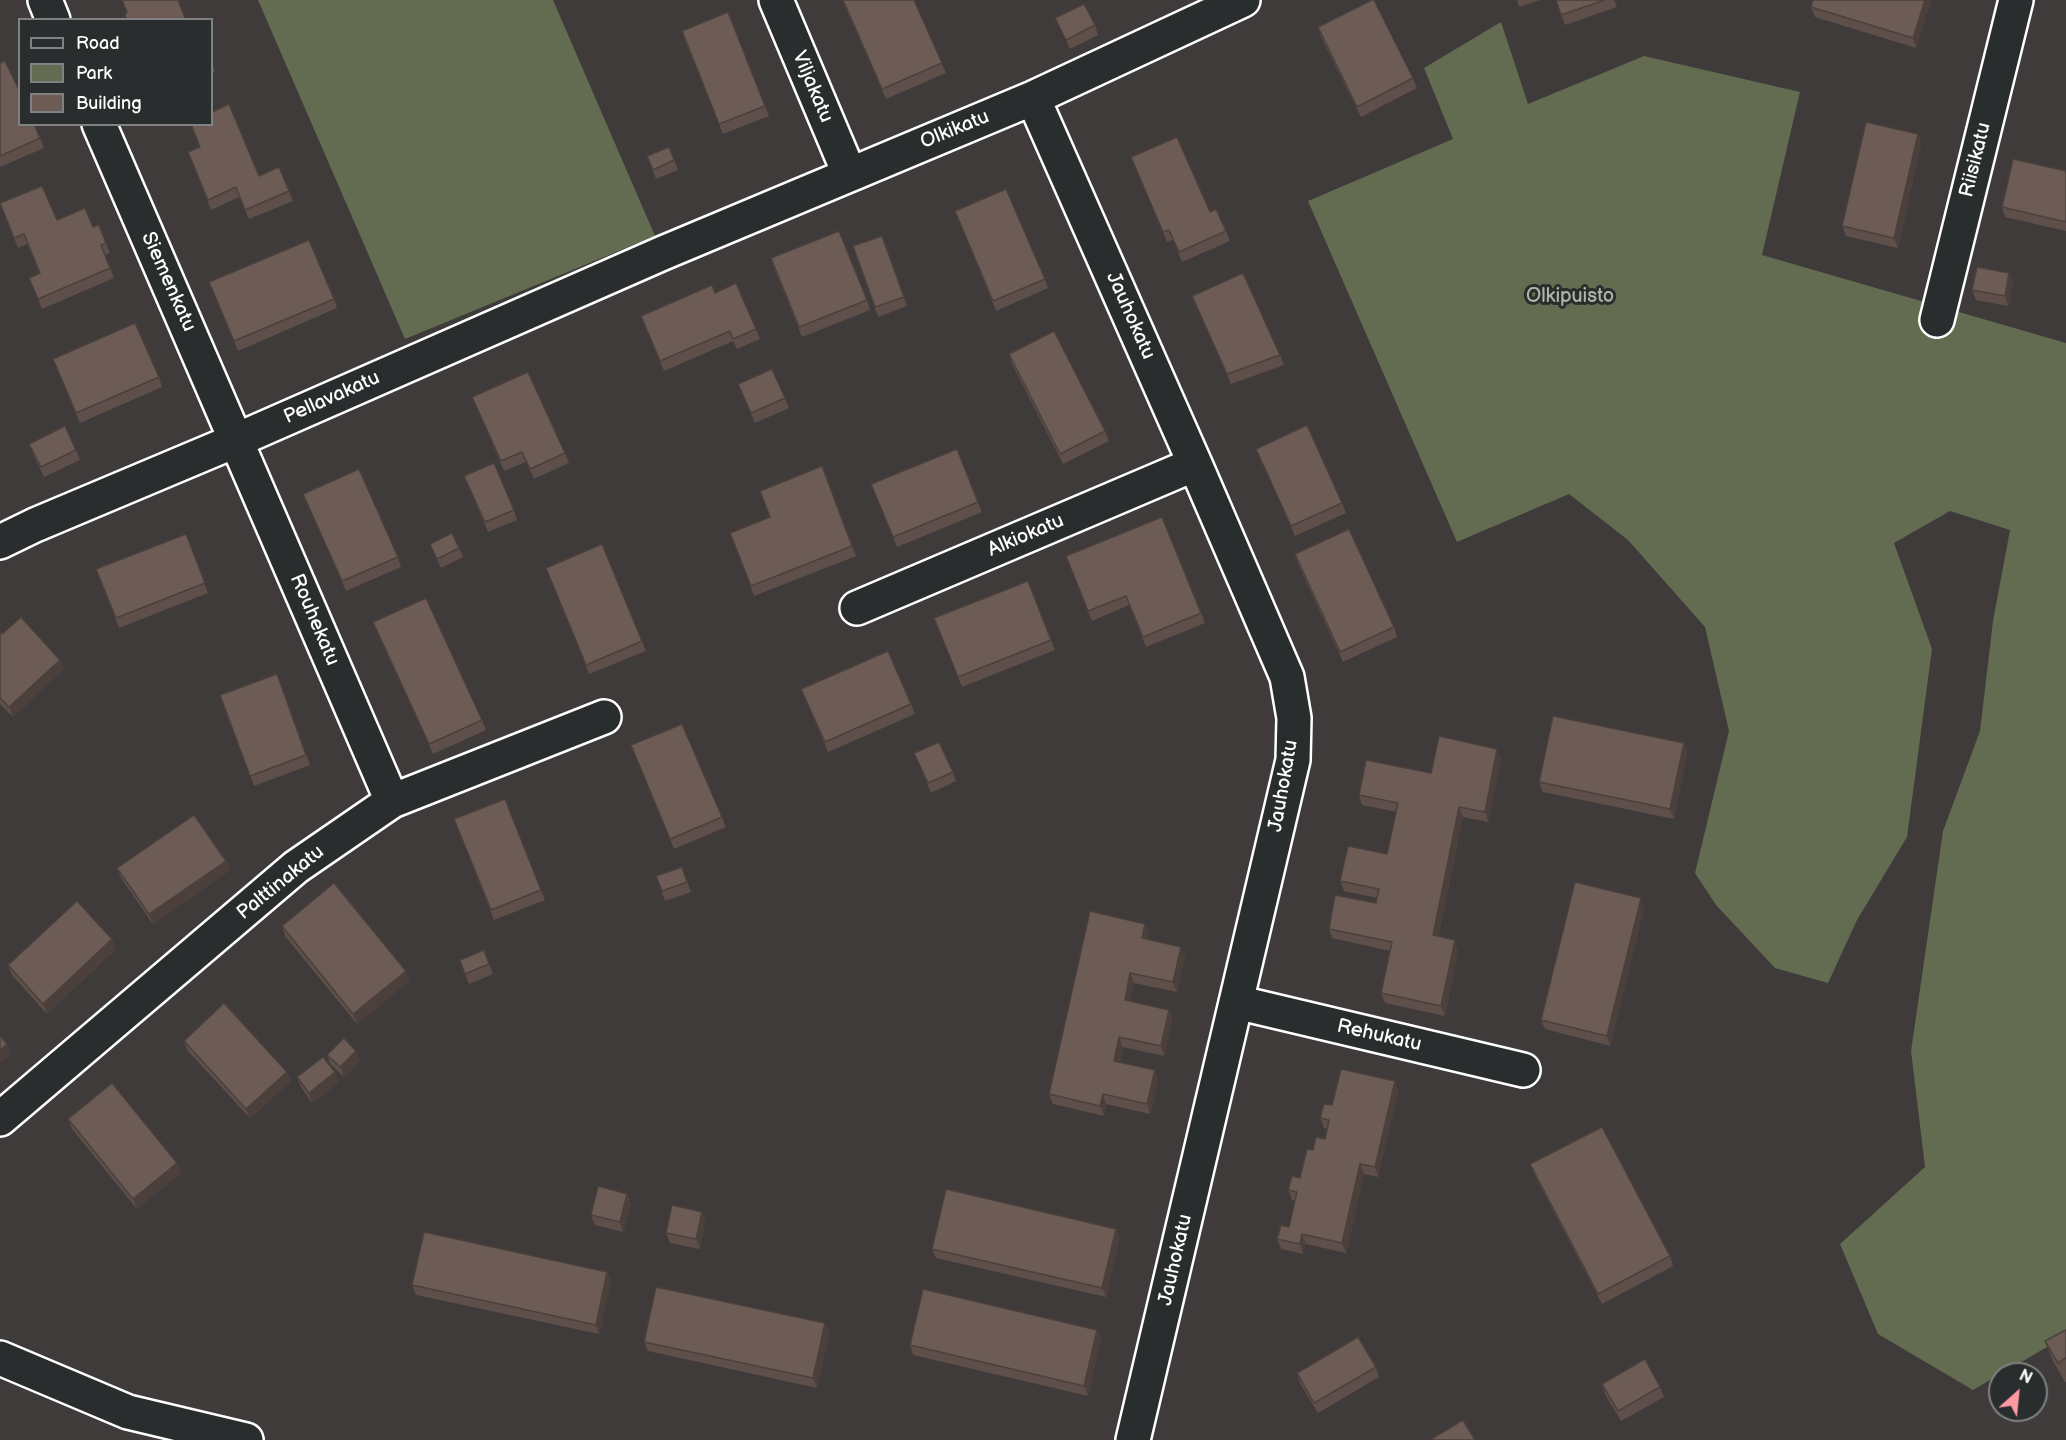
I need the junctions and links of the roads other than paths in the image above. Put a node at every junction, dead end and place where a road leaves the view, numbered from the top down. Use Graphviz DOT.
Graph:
graph roads {
  1 [pos="45,0"];
  2 [pos="776,0"];
  3 [pos="2016,0"];
  4 [pos="1229,3"];
  5 [pos="52,18"];
  6 [pos="1033,98"];
  7 [pos="100,126"];
  8 [pos="849,173"];
  9 [pos="663,253"];
  10 [pos="1936,320"];
  11 [pos="237,440"];
  12 [pos="1196,464"];
  13 [pos="0,542"];
  14 [pos="857,608"];
  15 [pos="604,717"];
  16 [pos="392,801"];
  17 [pos="1236,1002"];
  18 [pos="1523,1070"];
  19 [pos="0,1119"];
  20 [pos="0,1358"];
  21 [pos="246,1440"];
  22 [pos="1133,1440"];
  1 -- 5 [label="street"];
  2 -- 8 [label="street, Viljakatu"];
  3 -- 10 [label="street, Riisikatu"];
  4 -- 6 [label="street, Olkikatu"];
  6 -- 8 [label="street, Olkikatu"];
  6 -- 12 [label="street, Jauhokatu"];
  7 -- 11 [label="street, Siemenkatu"];
  8 -- 9 [label="street, Olkikatu"];
  9 -- 11 [label="street, Pellavakatu"];
  11 -- 13 [label="street, Pellavakatu"];
  11 -- 16 [label="street, Rouhekatu"];
  12 -- 14 [label="street, Alkiokatu"];
  12 -- 17 [label="street, Jauhokatu"];
  15 -- 16 [label="street, Palttinakatu"];
  16 -- 19 [label="street, Palttinakatu"];
  17 -- 18 [label="street, Rehukatu"];
  17 -- 22 [label="street, Jauhokatu"];
  20 -- 21 [label="street"];
}
